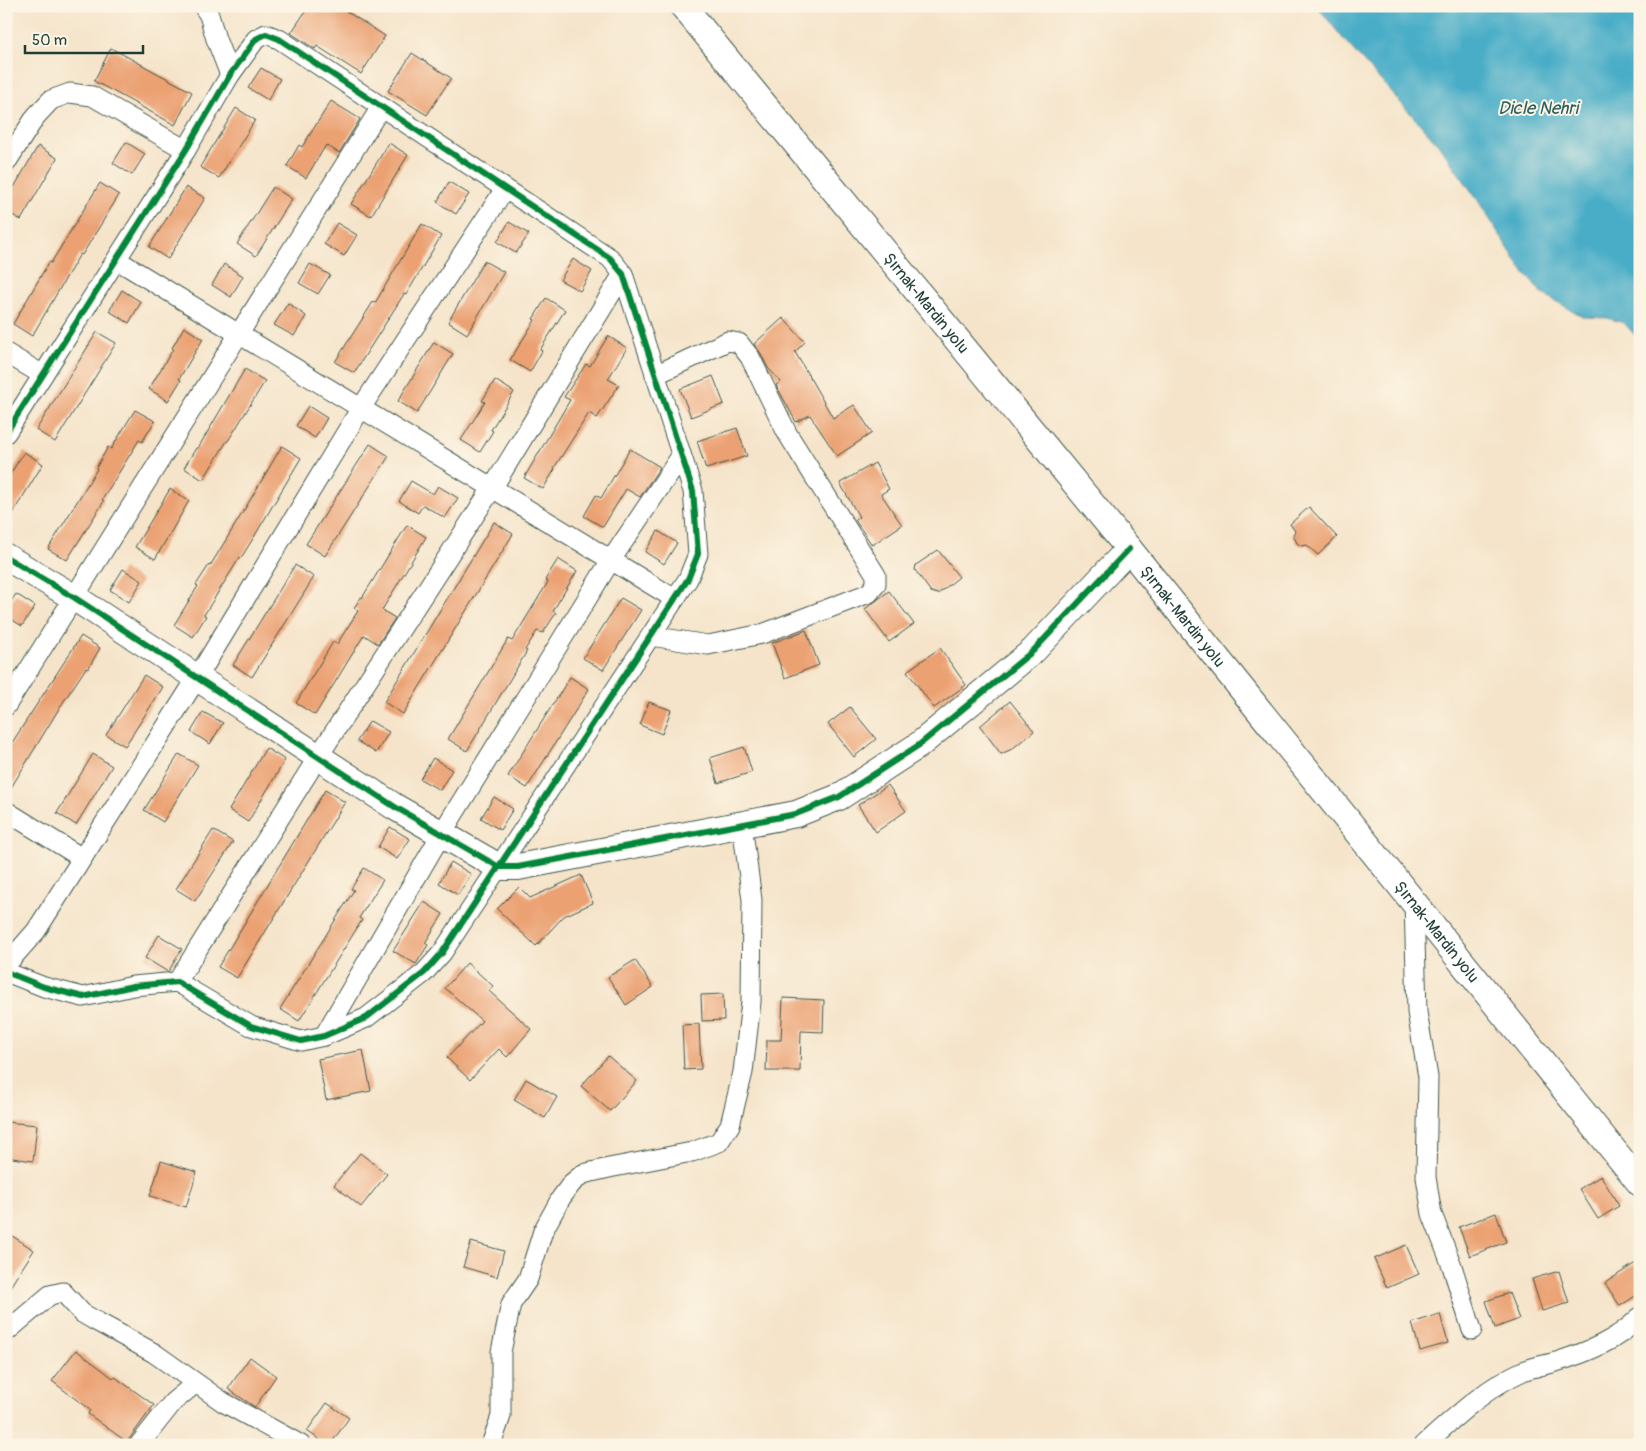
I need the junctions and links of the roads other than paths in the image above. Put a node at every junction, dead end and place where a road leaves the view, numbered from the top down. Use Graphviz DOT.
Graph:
graph roads {
  1 [pos="202,6"];
  2 [pos="683,6"];
  3 [pos="230,75"];
  4 [pos="381,107"];
  5 [pos="186,150"];
  6 [pos="6,163"];
  7 [pos="505,189"];
  8 [pos="117,260"];
  9 [pos="623,274"];
  10 [pos="239,333"];
  11 [pos="6,352"];
  12 [pos="43,375"];
  13 [pos="655,376"];
  14 [pos="361,408"];
  15 [pos="6,433"];
  16 [pos="681,456"];
  17 [pos="493,487"];
  18 [pos="1129,549"];
  19 [pos="6,557"];
  20 [pos="612,560"];
  21 [pos="75,598"];
  22 [pos="675,599"];
  23 [pos="651,636"];
  24 [pos="197,678"];
  25 [pos="6,706"];
  26 [pos="318,757"];
  27 [pos="6,811"];
  28 [pos="742,824"];
  29 [pos="442,834"];
  30 [pos="82,858"];
  31 [pos="499,867"];
  32 [pos="1414,901"];
  33 [pos="6,964"];
  34 [pos="6,972"];
  35 [pos="177,982"];
  36 [pos="324,1036"];
  37 [pos="1640,1183"];
  38 [pos="1640,1317"];
  39 [pos="1472,1330"];
  40 [pos="6,1332"];
  41 [pos="196,1383"];
  42 [pos="139,1445"];
  43 [pos="302,1445"];
  44 [pos="491,1445"];
  45 [pos="1424,1445"];
  1 -- 3 [label="street"];
  2 -- 18 [label="main road, Şırnak-Mardin yolu"];
  3 -- 4 [label="street"];
  3 -- 5 [label="street"];
  4 -- 7 [label="street"];
  4 -- 10 [label="street"];
  5 -- 6 [label="street"];
  5 -- 8 [label="street"];
  7 -- 9 [label="street"];
  7 -- 14 [label="street"];
  8 -- 10 [label="street"];
  8 -- 12 [label="street"];
  9 -- 13 [label="street"];
  9 -- 17 [label="street"];
  10 -- 14 [label="street"];
  10 -- 21 [label="street"];
  11 -- 12 [label="street"];
  12 -- 15 [label="street"];
  13 -- 16 [label="street"];
  13 -- 23 [label="street"];
  14 -- 17 [label="street"];
  14 -- 24 [label="street"];
  16 -- 20 [label="street"];
  16 -- 22 [label="street"];
  17 -- 20 [label="street"];
  17 -- 26 [label="street"];
  18 -- 28 [label="main road"];
  18 -- 32 [label="main road, Şırnak-Mardin yolu"];
  19 -- 21 [label="main road"];
  20 -- 22 [label="street"];
  20 -- 29 [label="street"];
  21 -- 24 [label="main road"];
  21 -- 25 [label="street"];
  22 -- 23 [label="street"];
  23 -- 31 [label="street"];
  24 -- 26 [label="main road"];
  24 -- 30 [label="street"];
  26 -- 29 [label="main road"];
  26 -- 35 [label="street"];
  27 -- 30 [label="street"];
  28 -- 31 [label="main road"];
  28 -- 44 [label="street"];
  29 -- 31 [label="main road"];
  29 -- 36 [label="street"];
  30 -- 33 [label="street"];
  31 -- 36 [label="street"];
  32 -- 37 [label="main road, Şırnak-Mardin yolu"];
  32 -- 39 [label="street"];
  34 -- 35 [label="street"];
  35 -- 36 [label="street"];
  38 -- 45 [label="street"];
  40 -- 41 [label="street"];
  41 -- 42 [label="street"];
  41 -- 43 [label="street"];
}
